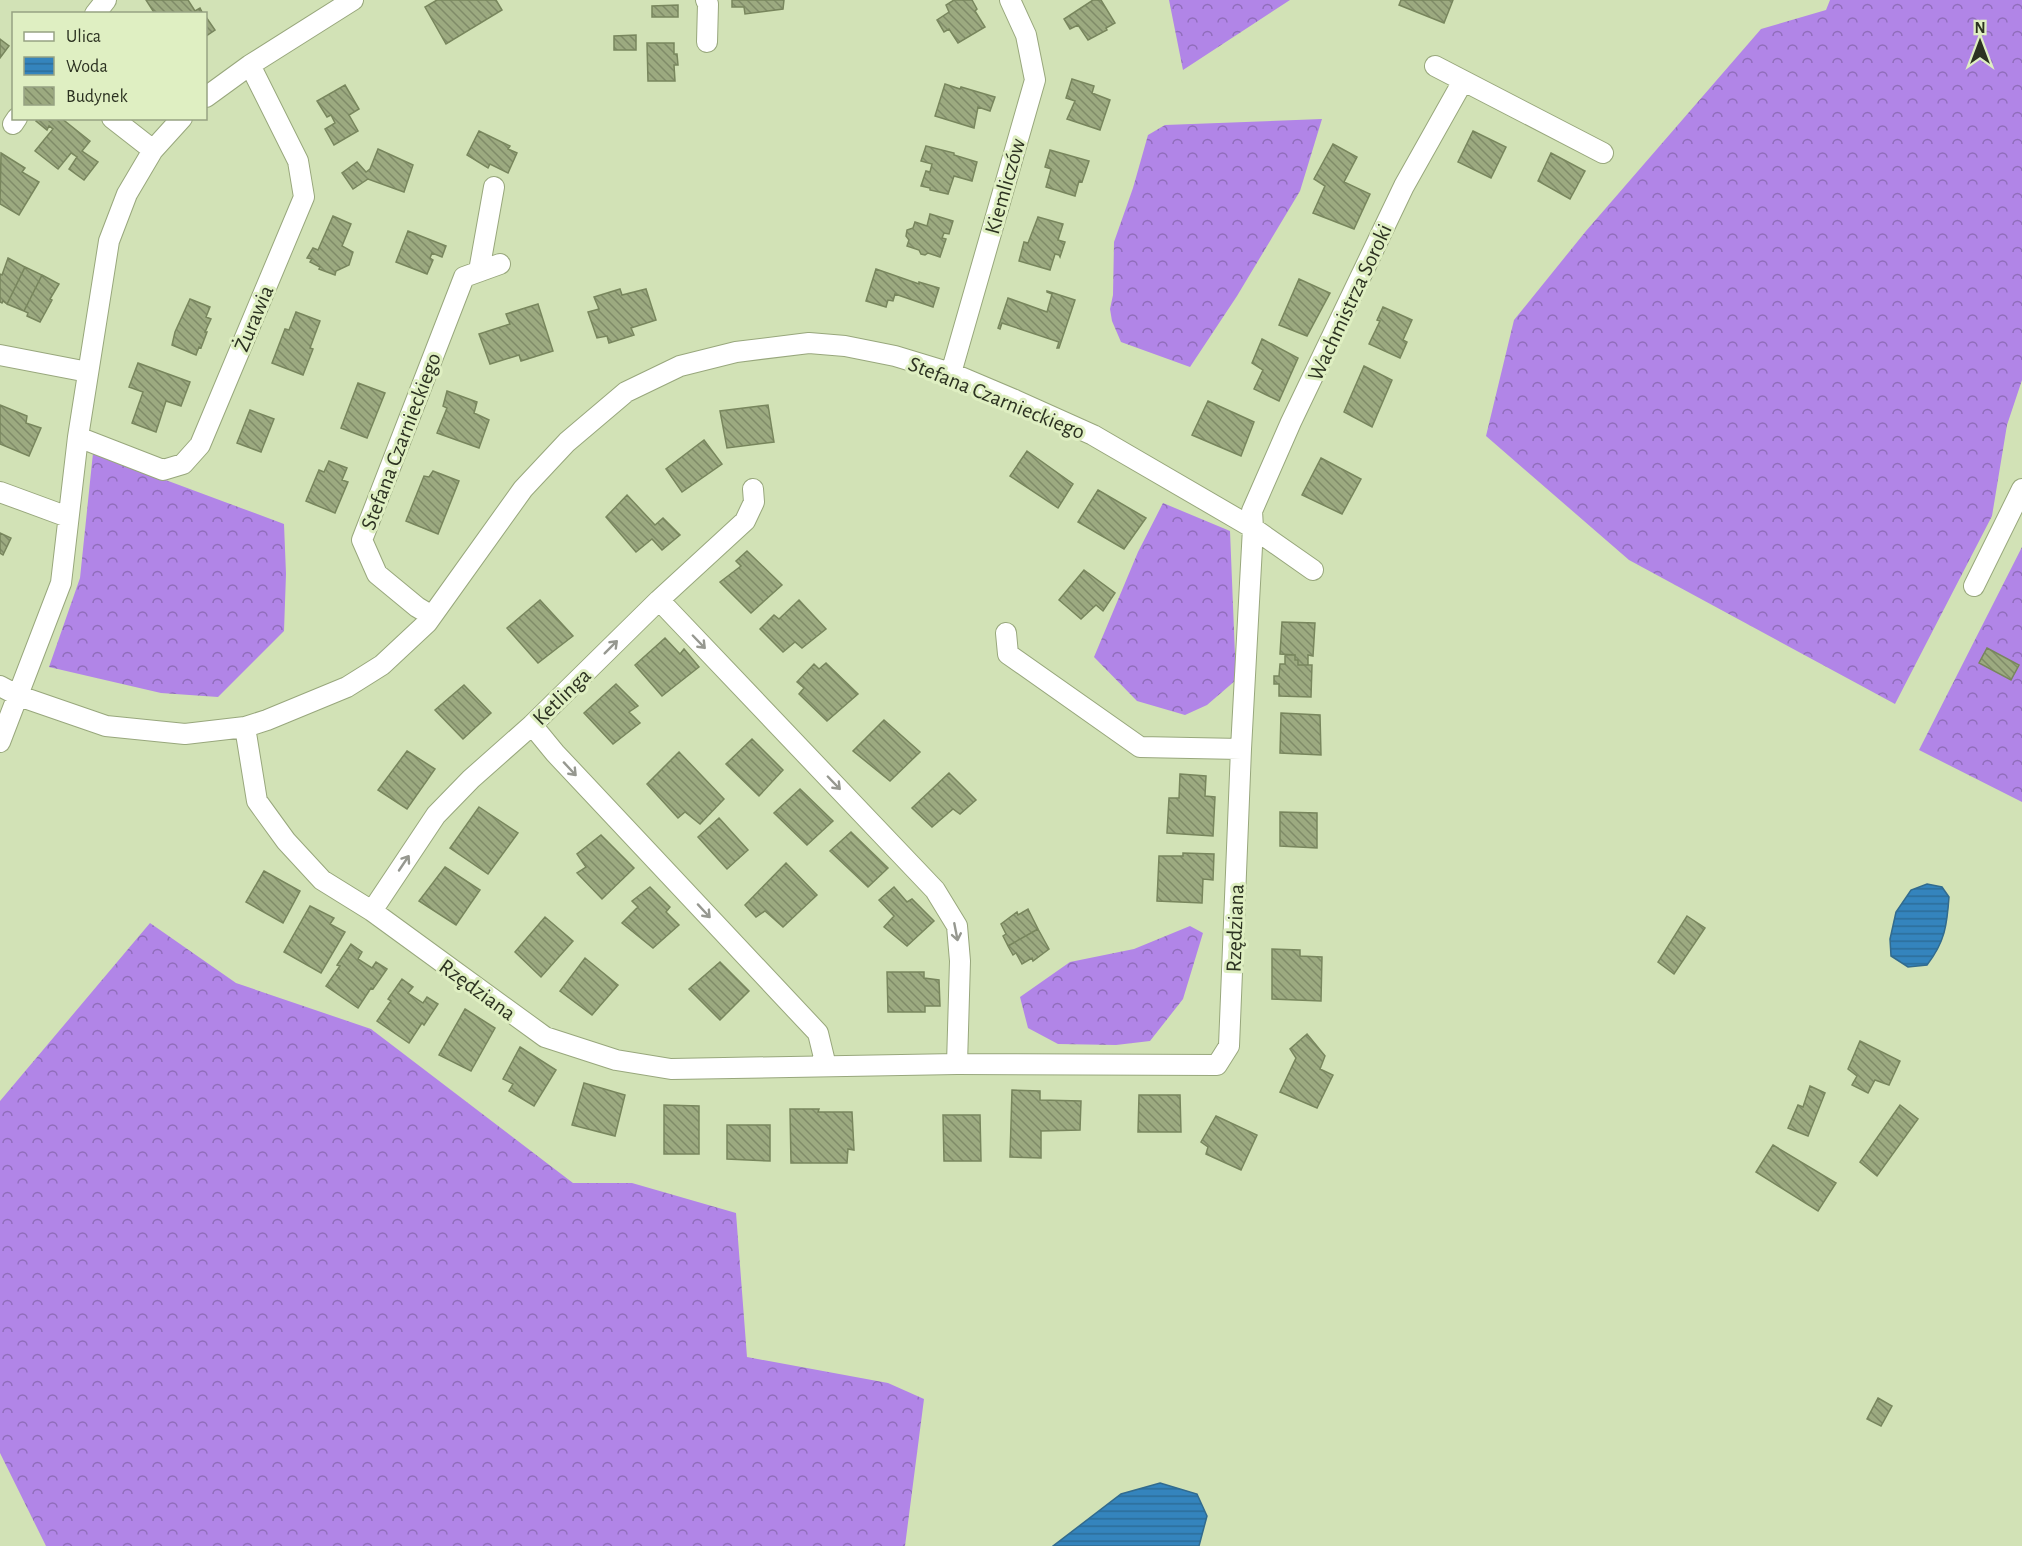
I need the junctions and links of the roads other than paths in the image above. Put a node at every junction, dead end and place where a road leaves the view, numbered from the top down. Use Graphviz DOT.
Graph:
graph roads {
  1 [pos="106,0"];
  2 [pos="706,0"];
  3 [pos="1010,0"];
  4 [pos="343,2"];
  5 [pos="97,12"];
  6 [pos="707,42"];
  7 [pos="250,65"];
  8 [pos="1435,66"];
  9 [pos="1462,81"];
  10 [pos="207,97"];
  11 [pos="115,120"];
  12 [pos="180,120"];
  13 [pos="153,150"];
  14 [pos="1603,153"];
  15 [pos="494,187"];
  16 [pos="500,264"];
  17 [pos="472,274"];
  18 [pos="0,355"];
  19 [pos="88,372"];
  20 [pos="951,373"];
  21 [pos="78,437"];
  22 [pos="753,489"];
  23 [pos="2022,489"];
  24 [pos="0,492"];
  25 [pos="68,517"];
  26 [pos="1254,528"];
  27 [pos="1313,570"];
  28 [pos="1974,586"];
  29 [pos="659,600"];
  30 [pos="432,616"];
  31 [pos="1006,633"];
  32 [pos="0,686"];
  33 [pos="19,696"];
  34 [pos="532,725"];
  35 [pos="245,727"];
  36 [pos="0,742"];
  37 [pos="1240,749"];
  38 [pos="372,911"];
  39 [pos="957,1064"];
  40 [pos="826,1066"];
  1 -- 5 [label="street"];
  2 -- 6 [label="street"];
  3 -- 20 [label="street, Kiemliczów"];
  4 -- 7 [label="street"];
  7 -- 10 [label="street"];
  7 -- 21 [label="street, Żurawia"];
  8 -- 9 [label="street"];
  9 -- 14 [label="street"];
  9 -- 26 [label="street, Wachmistrza Soroki"];
  11 -- 13 [label="street"];
  12 -- 13 [label="street"];
  13 -- 19 [label="street"];
  15 -- 17 [label="street, Stefana Czarnieckiego"];
  16 -- 17 [label="street"];
  17 -- 30 [label="street, Stefana Czarnieckiego"];
  18 -- 19 [label="street"];
  19 -- 21 [label="street"];
  20 -- 26 [label="street, Stefana Czarnieckiego"];
  20 -- 30 [label="street, Stefana Czarnieckiego"];
  21 -- 25 [label="street"];
  22 -- 29 [label="street, Ketlinga"];
  23 -- 28 [label="street"];
  24 -- 25 [label="street"];
  25 -- 33 [label="street"];
  26 -- 27 [label="street, Stefana Czarnieckiego"];
  26 -- 37 [label="street, Rzędziana"];
  34 -- 29 [label="street, Ketlinga, one-way"];
  29 -- 39 [label="street, one-way"];
  30 -- 35 [label="street, Stefana Czarnieckiego"];
  31 -- 37 [label="street"];
  32 -- 33 [label="street, Stefana Czarnieckiego"];
  33 -- 35 [label="street, Stefana Czarnieckiego"];
  33 -- 36 [label="street"];
  38 -- 34 [label="street, Ketlinga, one-way"];
  34 -- 40 [label="street, one-way"];
  35 -- 38 [label="street, Rzędziana"];
  37 -- 39 [label="street, Rzędziana"];
  38 -- 40 [label="street, Rzędziana"];
  39 -- 40 [label="street, Rzędziana"];
}
